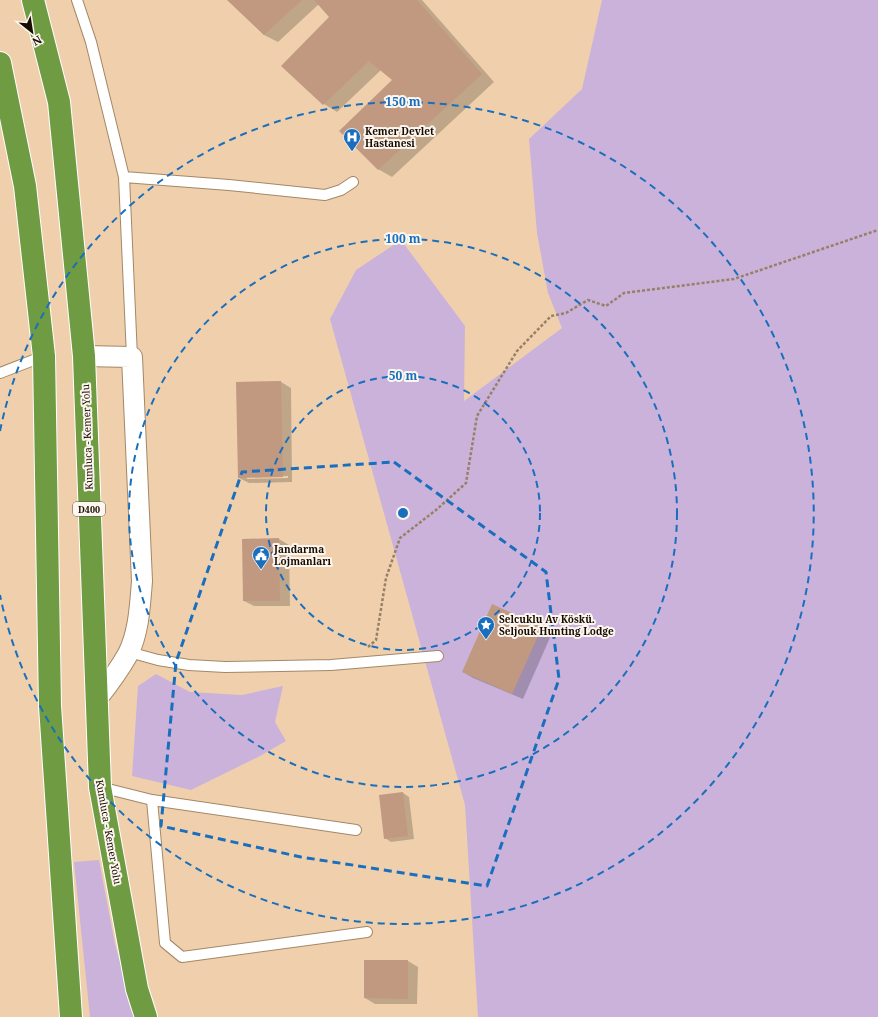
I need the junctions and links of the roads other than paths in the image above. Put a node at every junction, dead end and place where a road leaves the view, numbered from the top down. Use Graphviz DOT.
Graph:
graph roads {
  1 [pos="33,0"];
  2 [pos="77,0"];
  3 [pos="0,63"];
  4 [pos="124,177"];
  5 [pos="353,182"];
  6 [pos="44,356"];
  7 [pos="84,356"];
  8 [pos="132,357"];
  9 [pos="0,373"];
  10 [pos="129,652"];
  11 [pos="438,656"];
  12 [pos="96,700"];
  13 [pos="100,787"];
  14 [pos="152,800"];
  15 [pos="356,830"];
  16 [pos="367,932"];
  17 [pos="71,1017"];
  18 [pos="146,1017"];
  1 -- 7 [label="highway, Kumluca - Kemer Yolu / D400"];
  2 -- 4 [label="lane"];
  3 -- 6 [label="highway"];
  4 -- 5 [label="lane"];
  4 -- 8 [label="lane"];
  6 -- 9 [label="lane"];
  6 -- 17 [label="highway"];
  7 -- 8 [label="street"];
  7 -- 12 [label="highway, Kumluca - Kemer Yolu / D400"];
  8 -- 10 [label="street"];
  10 -- 11 [label="lane"];
  10 -- 12 [label="street"];
  12 -- 13 [label="highway, Kumluca - Kemer Yolu / D400"];
  13 -- 14 [label="lane"];
  13 -- 18 [label="highway, Kumluca - Kemer Yolu / D400"];
  14 -- 15 [label="lane"];
  14 -- 16 [label="lane"];
}
